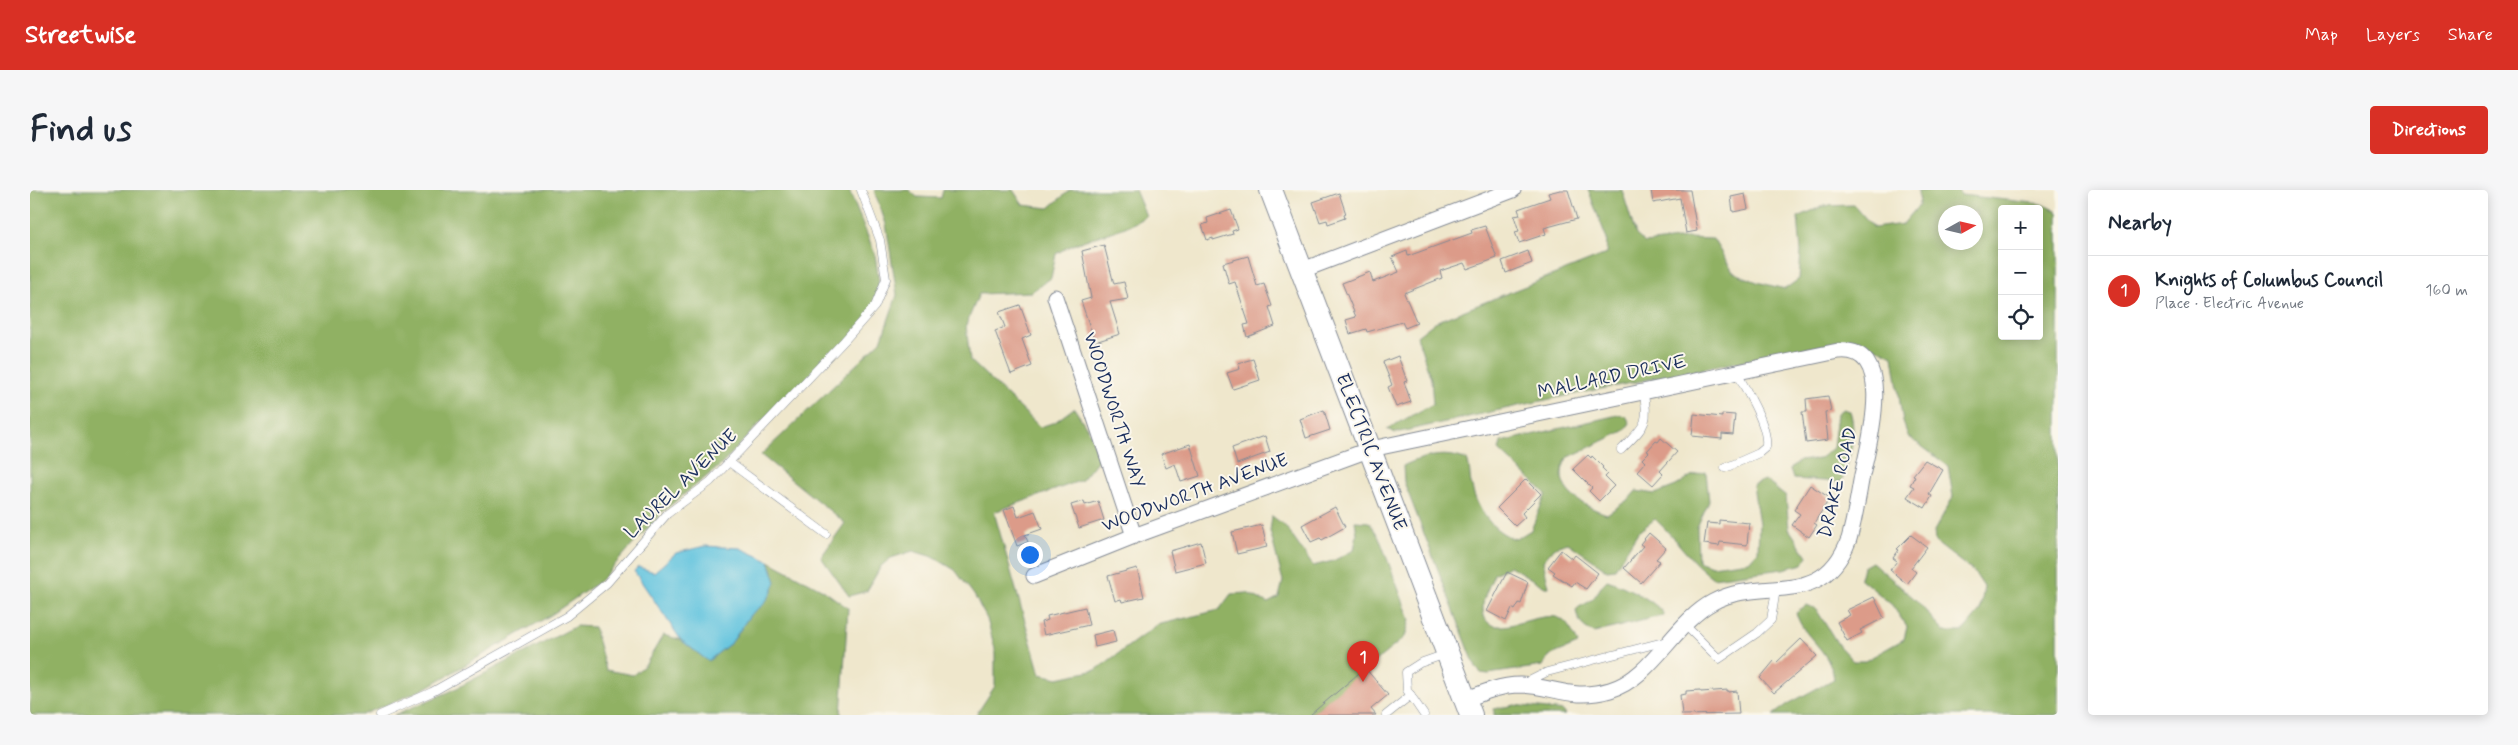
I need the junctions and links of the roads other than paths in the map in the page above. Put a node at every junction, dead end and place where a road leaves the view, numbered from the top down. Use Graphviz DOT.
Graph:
graph roads {
  1 [pos="861,190"];
  2 [pos="1271,190"];
  3 [pos="1513,190"];
  4 [pos="1300,270"];
  5 [pos="1055,297"];
  6 [pos="1861,356"];
  7 [pos="1737,372"];
  8 [pos="1643,391"];
  9 [pos="1371,449"];
  10 [pos="1621,450"];
  11 [pos="729,462"];
  12 [pos="1725,468"];
  13 [pos="826,534"];
  14 [pos="1134,536"];
  15 [pos="1034,576"];
  16 [pos="1776,589"];
  17 [pos="1686,625"];
  18 [pos="1671,640"];
  19 [pos="1447,653"];
  20 [pos="1521,685"];
  21 [pos="1410,695"];
  22 [pos="1468,707"];
  23 [pos="380,715"];
  24 [pos="1386,715"];
  25 [pos="1424,715"];
  1 -- 11 [label="lane, LAUREL AVENUE"];
  2 -- 4 [label="main road, ELECTRIC AVENUE"];
  3 -- 4 [label="street"];
  4 -- 9 [label="main road, ELECTRIC AVENUE"];
  5 -- 14 [label="street, WOODWORTH WAY"];
  6 -- 7 [label="street, MALLARD DRIVE"];
  6 -- 16 [label="street, DRAKE ROAD"];
  7 -- 8 [label="street, MALLARD DRIVE"];
  7 -- 12 [label="lane"];
  8 -- 9 [label="street, MALLARD DRIVE"];
  8 -- 10 [label="lane"];
  9 -- 14 [label="street, WOODWORTH AVENUE"];
  9 -- 19 [label="main road, ELECTRIC AVENUE"];
  11 -- 13 [label="lane"];
  11 -- 23 [label="lane, LAUREL AVENUE"];
  14 -- 15 [label="street, WOODWORTH AVENUE"];
  16 -- 17 [label="street, DRAKE ROAD"];
  16 -- 17 [label="lane"];
  17 -- 18 [label="street, DRAKE ROAD"];
  18 -- 20 [label="lane"];
  18 -- 20 [label="street, DRAKE ROAD"];
  19 -- 21 [label="lane"];
  19 -- 22 [label="main road, ELECTRIC AVENUE"];
  20 -- 22 [label="street, DRAKE ROAD"];
  21 -- 24 [label="lane"];
  21 -- 25 [label="lane"];
}
